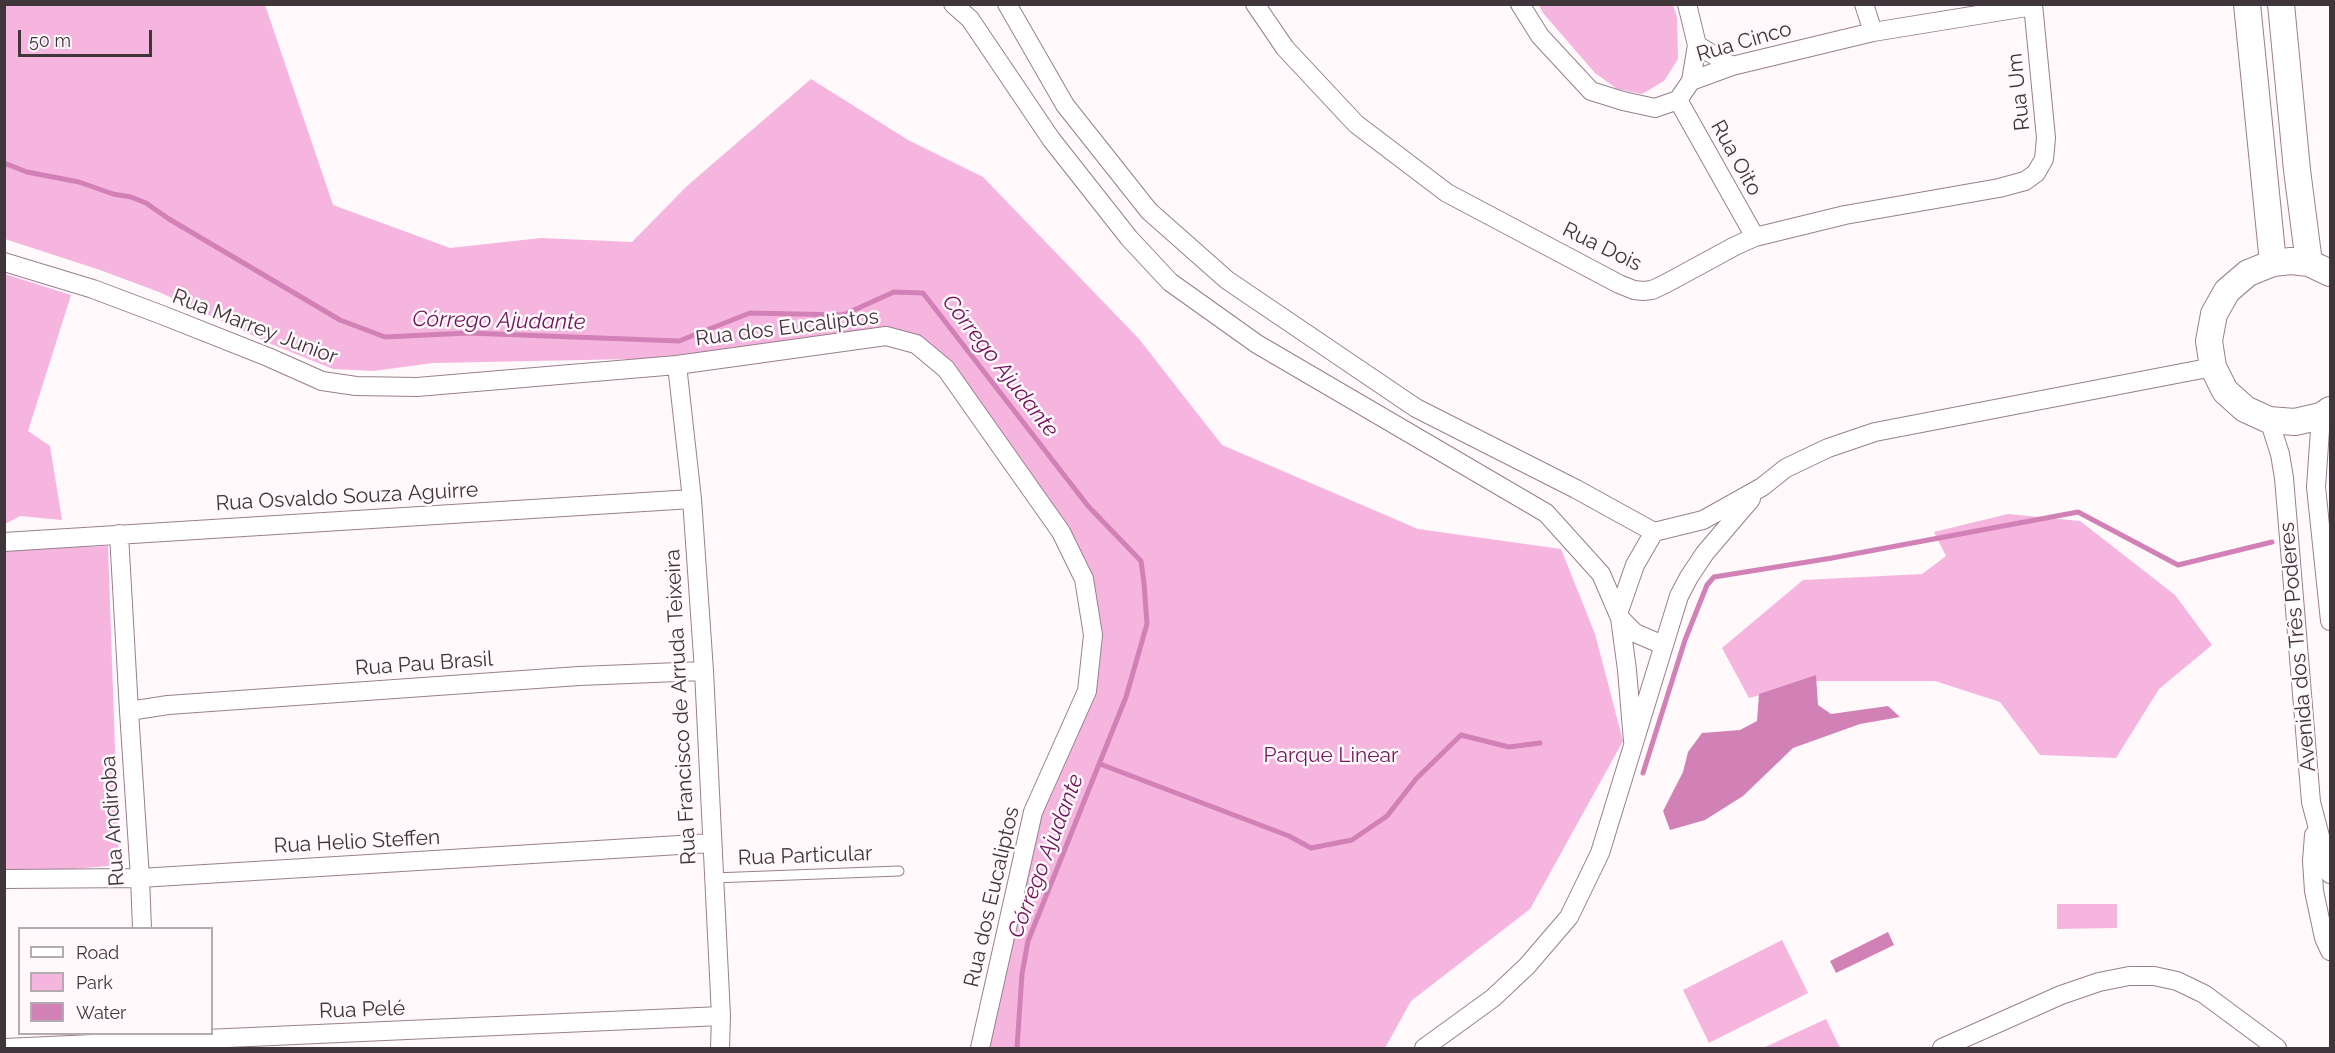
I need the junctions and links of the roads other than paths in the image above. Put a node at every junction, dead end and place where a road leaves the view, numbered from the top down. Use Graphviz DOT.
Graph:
graph roads {
  1 [pos="953,4"];
  2 [pos="1007,4"];
  3 [pos="1255,4"];
  4 [pos="1520,4"];
  5 [pos="1688,4"];
  6 [pos="1864,4"];
  7 [pos="2247,4"];
  8 [pos="2281,4"];
  9 [pos="2033,5"];
  10 [pos="1873,32"];
  11 [pos="1697,45"];
  12 [pos="1732,66"];
  13 [pos="1690,81"];
  14 [pos="1678,100"];
  15 [pos="2036,173"];
  16 [pos="1755,237"];
  17 [pos="4,262"];
  18 [pos="2273,263"];
  19 [pos="2320,268"];
  20 [pos="677,364"];
  21 [pos="2213,367"];
  22 [pos="2326,413"];
  23 [pos="2269,420"];
  24 [pos="1762,487"];
  25 [pos="692,499"];
  26 [pos="1654,532"];
  27 [pos="119,534"];
  28 [pos="4,542"];
  29 [pos="1619,616"];
  30 [pos="2331,621"];
  31 [pos="1663,645"];
  32 [pos="704,671"];
  33 [pos="129,711"];
  34 [pos="1633,741"];
  35 [pos="2316,821"];
  36 [pos="712,843"];
  37 [pos="2327,849"];
  38 [pos="898,871"];
  39 [pos="2331,874"];
  40 [pos="141,878"];
  41 [pos="713,878"];
  42 [pos="4,879"];
  43 [pos="142,927"];
  44 [pos="2331,951"];
  45 [pos="721,1016"];
  46 [pos="144,1041"];
  47 [pos="2270,1045"];
  48 [pos="4,1048"];
  49 [pos="720,1048"];
  50 [pos="980,1048"];
  51 [pos="1424,1048"];
  52 [pos="1942,1048"];
  1 -- 29 [label="street"];
  2 -- 26 [label="street"];
  3 -- 16 [label="street, Rua Dois"];
  4 -- 14 [label="street"];
  5 -- 11 [label="street"];
  6 -- 10 [label="street"];
  7 -- 18 [label="street"];
  8 -- 19 [label="street"];
  9 -- 10 [label="street, Rua Cinco"];
  9 -- 15 [label="street, Rua Um"];
  10 -- 12 [label="street, Rua Cinco"];
  11 -- 12 [label="street"];
  11 -- 13 [label="street"];
  12 -- 13 [label="street, Rua Cinco"];
  13 -- 14 [label="street, Rua Cinco"];
  14 -- 16 [label="street, Rua Oito"];
  15 -- 16 [label="street, Rua Dois"];
  17 -- 20 [label="street, Rua Marrey Junior"];
  18 -- 19 [label="street"];
  18 -- 21 [label="street"];
  20 -- 25 [label="street, Rua Francisco de Arruda Teixeira"];
  20 -- 50 [label="street, Rua dos Eucaliptos"];
  21 -- 23 [label="street"];
  21 -- 24 [label="street"];
  22 -- 23 [label="street"];
  22 -- 30 [label="street, Avenida dos Três Poderes"];
  23 -- 35 [label="street, Avenida dos Três Poderes"];
  24 -- 26 [label="street"];
  24 -- 31 [label="street"];
  25 -- 27 [label="street, Rua Osvaldo Souza Aguirre"];
  25 -- 32 [label="street, Rua Francisco de Arruda Teixeira"];
  26 -- 29 [label="street"];
  27 -- 28 [label="street, Rua Osvaldo Souza Aguirre"];
  27 -- 33 [label="street, Rua Andiroba"];
  29 -- 31 [label="street"];
  29 -- 34 [label="street"];
  31 -- 34 [label="street"];
  32 -- 33 [label="street, Rua Pau Brasil"];
  32 -- 36 [label="street, Rua Francisco de Arruda Teixeira"];
  33 -- 40 [label="street, Rua Andiroba"];
  34 -- 51 [label="street"];
  35 -- 37 [label="street, Avenida dos Três Poderes"];
  35 -- 44 [label="street"];
  36 -- 40 [label="street, Rua Helio Steffen"];
  36 -- 41 [label="street, Rua Francisco de Arruda Teixeira"];
  37 -- 39 [label="street, Avenida dos Três Poderes"];
  38 -- 41 [label="lane, Rua Particular"];
  40 -- 42 [label="street, Rua Helio Steffen"];
  40 -- 43 [label="street, Rua Andiroba"];
  41 -- 45 [label="street, Rua Francisco de Arruda Teixeira"];
  45 -- 46 [label="street, Rua Pelé"];
  45 -- 49 [label="street, Rua Francisco de Arruda Teixeira"];
  46 -- 48 [label="street, Rua Pelé"];
  47 -- 52 [label="street"];
}
